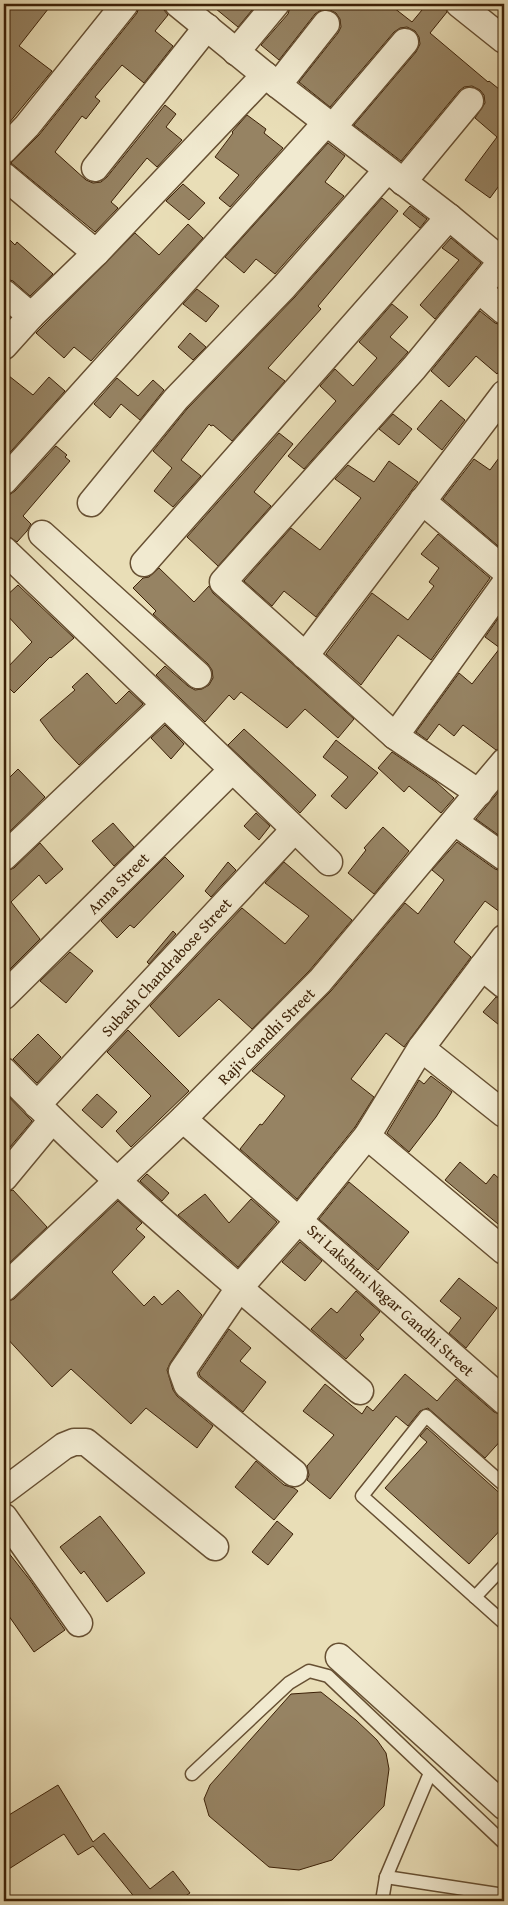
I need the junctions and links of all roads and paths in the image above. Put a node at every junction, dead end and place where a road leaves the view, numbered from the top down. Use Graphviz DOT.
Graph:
graph roads {
  1 [pos="125,4"];
  2 [pos="178,4"];
  3 [pos="276,4"];
  4 [pos="459,4"];
  5 [pos="326,24"];
  6 [pos="207,27"];
  7 [pos="504,40"];
  8 [pos="405,42"];
  9 [pos="236,52"];
  10 [pos="272,80"];
  11 [pos="470,101"];
  12 [pos="329,126"];
  13 [pos="4,150"];
  14 [pos="95,168"];
  15 [pos="4,176"];
  16 [pos="395,176"];
  17 [pos="448,217"];
  18 [pos="96,253"];
  19 [pos="479,290"];
  20 [pos="4,293"];
  21 [pos="504,311"];
  22 [pos="30,316"];
  23 [pos="4,346"];
  24 [pos="504,394"];
  25 [pos="4,481"];
  26 [pos="422,502"];
  27 [pos="91,503"];
  28 [pos="42,534"];
  29 [pos="4,550"];
  30 [pos="144,563"];
  31 [pos="504,570"];
  32 [pos="504,585"];
  33 [pos="117,602"];
  34 [pos="88,631"];
  35 [pos="305,656"];
  36 [pos="198,675"];
  37 [pos="164,705"];
  38 [pos="395,736"];
  39 [pos="504,762"];
  40 [pos="232,770"];
  41 [pos="479,793"];
  42 [pos="455,822"];
  43 [pos="294,830"];
  44 [pos="4,857"];
  45 [pos="504,857"];
  46 [pos="329,862"];
  47 [pos="504,938"];
  48 [pos="482,967"];
  49 [pos="504,985"];
  50 [pos="4,996"];
  51 [pos="422,1048"];
  52 [pos="4,1070"];
  53 [pos="45,1112"];
  54 [pos="504,1114"];
  55 [pos="183,1119"];
  56 [pos="367,1136"];
  57 [pos="4,1178"];
  58 [pos="117,1182"];
  59 [pos="299,1220"];
  60 [pos="504,1251"];
  61 [pos="4,1288"];
  62 [pos="239,1288"];
  63 [pos="360,1392"];
  64 [pos="504,1401"];
  65 [pos="294,1473"];
  66 [pos="504,1486"];
  67 [pos="4,1491"];
  68 [pos="4,1517"];
  69 [pos="215,1547"];
  70 [pos="504,1566"];
  71 [pos="475,1597"];
  72 [pos="79,1623"];
  73 [pos="504,1623"];
  74 [pos="339,1657"];
  75 [pos="430,1773"];
  76 [pos="192,1774"];
  77 [pos="504,1806"];
  78 [pos="504,1843"];
  79 [pos="386,1877"];
  80 [pos="504,1895"];
  81 [pos="382,1901"];
  1 -- 13 [label="street"];
  2 -- 6 [label="street"];
  3 -- 9 [label="street"];
  4 -- 7 [label="street"];
  5 -- 10 [label="street"];
  6 -- 9 [label="street"];
  6 -- 14 [label="street"];
  8 -- 12 [label="street"];
  9 -- 10 [label="street"];
  10 -- 12 [label="street"];
  10 -- 18 [label="street"];
  11 -- 16 [label="street"];
  12 -- 16 [label="street"];
  12 -- 25 [label="street"];
  15 -- 18 [label="street"];
  16 -- 17 [label="street"];
  16 -- 27 [label="street"];
  17 -- 19 [label="street"];
  17 -- 30 [label="street"];
  18 -- 22 [label="street"];
  19 -- 21 [label="street"];
  19 -- 35 [label="street"];
  20 -- 22 [label="street"];
  22 -- 23 [label="street"];
  24 -- 26 [label="street"];
  26 -- 31 [label="street"];
  26 -- 35 [label="street"];
  28 -- 33 [label="street"];
  29 -- 34 [label="street"];
  32 -- 38 [label="street"];
  33 -- 34 [label="street"];
  33 -- 36 [label="street"];
  34 -- 37 [label="street"];
  35 -- 38 [label="street"];
  37 -- 40 [label="street"];
  37 -- 44 [label="street"];
  38 -- 41 [label="street"];
  39 -- 41 [label="street, Rajiv Gandhi Street"];
  40 -- 43 [label="street"];
  40 -- 50 [label="street, Anna Street"];
  41 -- 42 [label="street, Rajiv Gandhi Street"];
  42 -- 45 [label="street"];
  42 -- 55 [label="street, Rajiv Gandhi Street"];
  43 -- 46 [label="street"];
  43 -- 53 [label="street, Subash Chandrabose Street"];
  47 -- 48 [label="street"];
  48 -- 49 [label="street"];
  48 -- 51 [label="street"];
  51 -- 54 [label="street"];
  51 -- 56 [label="street"];
  52 -- 53 [label="street"];
  53 -- 57 [label="street, Subash Chandrabose Street"];
  53 -- 58 [label="street"];
  55 -- 58 [label="street, Rajiv Gandhi Street"];
  55 -- 59 [label="street, Sri Lakshmi Nagar Gandhi Street"];
  56 -- 59 [label="street"];
  56 -- 60 [label="street"];
  58 -- 61 [label="street, Rajiv Gandhi Street"];
  58 -- 62 [label="street"];
  59 -- 62 [label="street"];
  59 -- 64 [label="street, Sri Lakshmi Nagar Gandhi Street"];
  62 -- 63 [label="street"];
  62 -- 65 [label="street"];
  66 -- 71 [label="lane"];
  67 -- 69 [label="street"];
  68 -- 72 [label="street"];
  70 -- 71 [label="lane"];
  71 -- 73 [label="lane"];
  74 -- 77 [label="street"];
  75 -- 76 [label="lane"];
  75 -- 78 [label="lane"];
  75 -- 79 [label="lane"];
  79 -- 80 [label="lane"];
  79 -- 81 [label="lane"];
}
